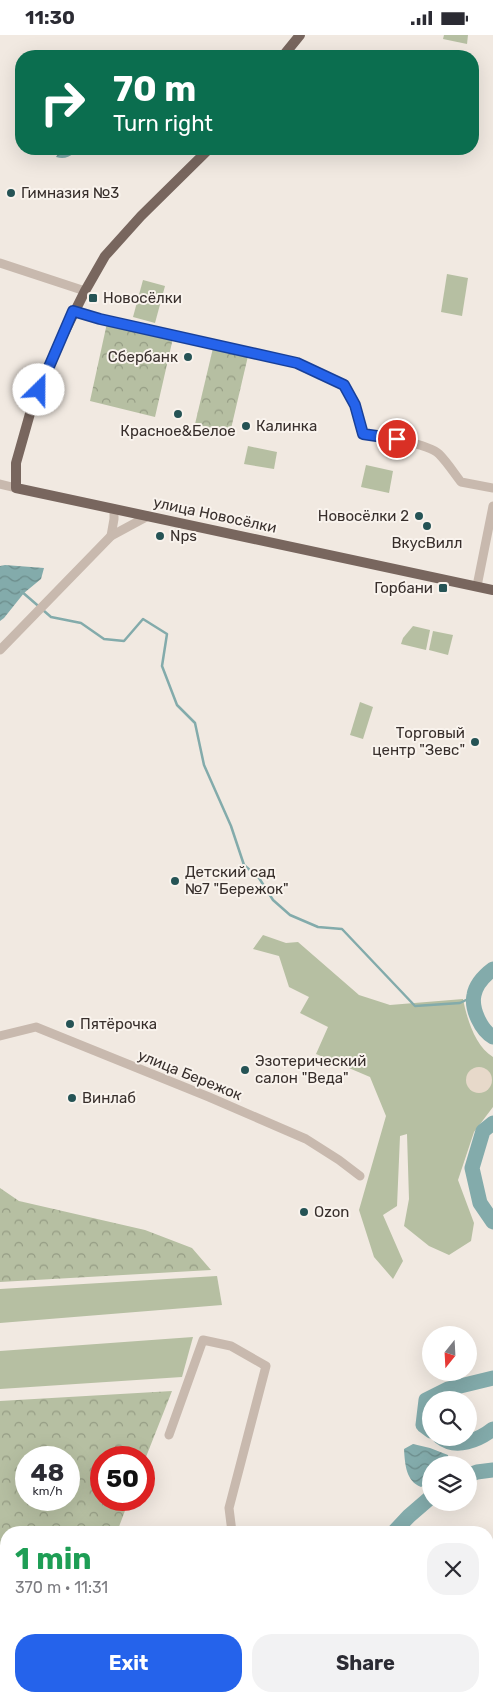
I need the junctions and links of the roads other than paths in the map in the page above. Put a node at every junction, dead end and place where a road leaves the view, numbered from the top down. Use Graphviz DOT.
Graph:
graph roads {
  1 [pos="300,35"];
  2 [pos="288,50"];
  3 [pos="203,155"];
  4 [pos="0,263"];
  5 [pos="85,291"];
  6 [pos="73,311"];
  7 [pos="0,484"];
  8 [pos="16,488"];
  9 [pos="493,488"];
  10 [pos="493,506"];
  11 [pos="114,509"];
  12 [pos="148,516"];
  13 [pos="112,536"];
  14 [pos="477,586"];
  15 [pos="493,590"];
  16 [pos="0,650"];
  17 [pos="0,1035"];
  18 [pos="360,1176"];
  19 [pos="169,1435"];
  20 [pos="231,1526"];
  1 -- 2 [label="main road"];
  3 -- 5 [label="main road"];
  4 -- 5 [label="street"];
  5 -- 6 [label="main road"];
  6 -- 8 [label="main road"];
  6 -- 9 [label="street"];
  7 -- 8 [label="street, улица Новосёлки"];
  8 -- 11 [label="main road, улица Новосёлки"];
  10 -- 14 [label="street"];
  11 -- 12 [label="main road, улица Новосёлки"];
  11 -- 13 [label="street"];
  12 -- 13 [label="street"];
  12 -- 14 [label="main road, улица Новосёлки"];
  13 -- 16 [label="street"];
  14 -- 15 [label="main road, улица Новосёлки"];
  17 -- 18 [label="street, улица Бережок"];
  19 -- 20 [label="street"];
}
